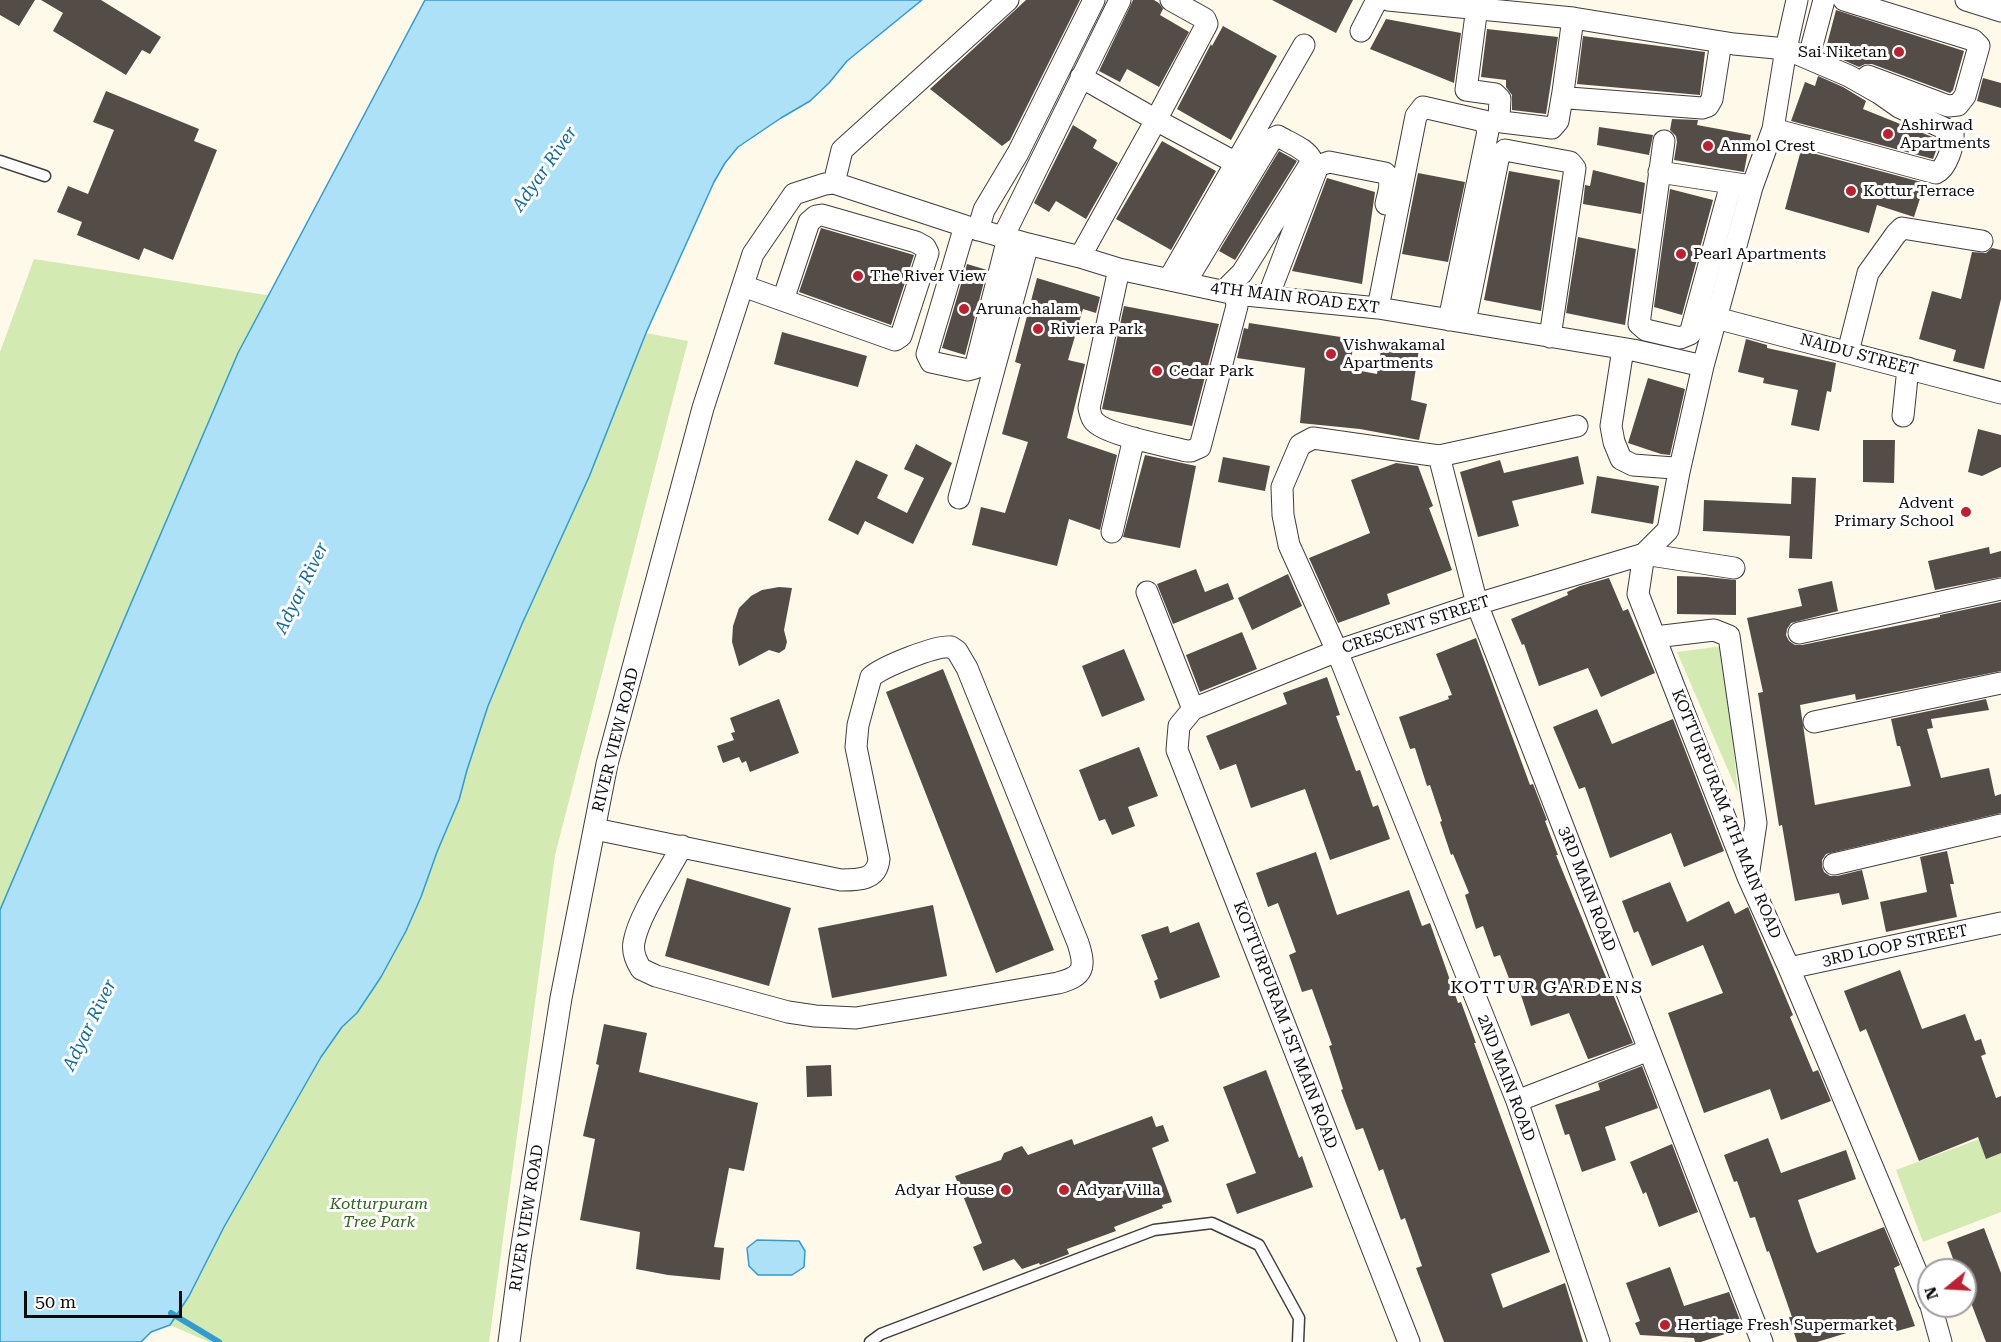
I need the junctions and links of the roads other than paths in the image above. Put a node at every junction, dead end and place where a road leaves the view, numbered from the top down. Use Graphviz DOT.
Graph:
graph roads {
  1 [pos="1008,0"];
  2 [pos="1094,0"];
  3 [pos="1120,0"];
  4 [pos="1171,0"];
  5 [pos="1377,0"];
  6 [pos="1388,0"];
  7 [pos="1797,0"];
  8 [pos="1824,0"];
  9 [pos="1844,0"];
  10 [pos="1965,0"];
  11 [pos="1477,8"];
  12 [pos="2001,11"];
  13 [pos="1573,18"];
  14 [pos="1361,31"];
  15 [pos="1721,42"];
  16 [pos="1304,45"];
  17 [pos="1786,47"];
  18 [pos="1810,53"];
  19 [pos="1081,76"];
  20 [pos="1563,92"];
  21 [pos="1156,120"];
  22 [pos="1773,129"];
  23 [pos="1664,141"];
  24 [pos="0,161"];
  25 [pos="1236,163"];
  26 [pos="1659,172"];
  27 [pos="45,176"];
  28 [pos="830,184"];
  29 [pos="1731,184"];
  30 [pos="1752,187"];
  31 [pos="971,228"];
  32 [pos="1013,240"];
  33 [pos="1982,241"];
  34 [pos="1080,257"];
  35 [pos="1119,269"];
  36 [pos="1177,281"];
  37 [pos="743,286"];
  38 [pos="1229,293"];
  39 [pos="1268,297"];
  40 [pos="783,300"];
  41 [pos="1372,307"];
  42 [pos="1716,318"];
  43 [pos="1457,321"];
  44 [pos="1551,337"];
  45 [pos="1623,349"];
  46 [pos="1848,352"];
  47 [pos="1703,366"];
  48 [pos="1908,368"];
  49 [pos="2001,393"];
  50 [pos="1903,416"];
  51 [pos="1577,426"];
  52 [pos="1134,438"];
  53 [pos="1439,456"];
  54 [pos="1679,472"];
  55 [pos="959,498"];
  56 [pos="1112,532"];
  57 [pos="1644,554"];
  58 [pos="1734,568"];
  59 [pos="2001,589"];
  60 [pos="1147,592"];
  61 [pos="1477,604"];
  62 [pos="1799,633"];
  63 [pos="1655,637"];
  64 [pos="1337,651"];
  65 [pos="2001,683"];
  66 [pos="1193,709"];
  67 [pos="1814,722"];
  68 [pos="2001,825"];
  69 [pos="595,829"];
  70 [pos="682,846"];
  71 [pos="1834,864"];
  72 [pos="1748,877"];
  73 [pos="2001,923"];
  74 [pos="1789,968"];
  75 [pos="1649,1050"];
  76 [pos="1517,1101"];
  77 [pos="1917,1273"];
  78 [pos="1934,1318"];
  79 [pos="509,1342"];
  80 [pos="870,1342"];
  81 [pos="1298,1342"];
  82 [pos="1409,1342"];
  83 [pos="1599,1342"];
  84 [pos="1762,1342"];
  85 [pos="1941,1342"];
  1 -- 28 [label="street"];
  2 -- 31 [label="street"];
  3 -- 19 [label="street"];
  4 -- 21 [label="street"];
  5 -- 14 [label="street"];
  6 -- 11 [label="street"];
  7 -- 17 [label="street"];
  8 -- 18 [label="street"];
  9 -- 18 [label="street"];
  10 -- 12 [label="street"];
  11 -- 13 [label="street"];
  11 -- 20 [label="street"];
  13 -- 15 [label="street"];
  13 -- 20 [label="street"];
  15 -- 17 [label="street"];
  15 -- 20 [label="street"];
  16 -- 25 [label="street"];
  17 -- 18 [label="street"];
  17 -- 22 [label="street"];
  17 -- 22 [label="street"];
  19 -- 21 [label="street"];
  19 -- 32 [label="street"];
  21 -- 25 [label="street"];
  21 -- 34 [label="street"];
  22 -- 30 [label="street"];
  23 -- 26 [label="street"];
  24 -- 27 [label="lane"];
  25 -- 36 [label="street"];
  26 -- 29 [label="street"];
  26 -- 29 [label="street"];
  28 -- 31 [label="street, 4TH MAIN ROAD EXT"];
  28 -- 37 [label="street, RIVER VIEW ROAD"];
  29 -- 30 [label="street"];
  30 -- 42 [label="street"];
  31 -- 32 [label="street, 4TH MAIN ROAD EXT"];
  31 -- 32 [label="street"];
  32 -- 34 [label="street, 4TH MAIN ROAD EXT"];
  32 -- 55 [label="street"];
  33 -- 46 [label="street"];
  34 -- 35 [label="street, 4TH MAIN ROAD EXT"];
  35 -- 36 [label="street, 4TH MAIN ROAD EXT"];
  35 -- 52 [label="street"];
  36 -- 38 [label="street, 4TH MAIN ROAD EXT"];
  36 -- 38 [label="street"];
  37 -- 40 [label="street"];
  37 -- 69 [label="street, RIVER VIEW ROAD"];
  38 -- 39 [label="street, 4TH MAIN ROAD EXT"];
  38 -- 52 [label="street"];
  39 -- 41 [label="street, 4TH MAIN ROAD EXT"];
  39 -- 41 [label="street"];
  40 -- 40 [label="street"];
  41 -- 43 [label="street, 4TH MAIN ROAD EXT"];
  41 -- 43 [label="street"];
  42 -- 46 [label="street, NAIDU STREET"];
  42 -- 47 [label="street"];
  43 -- 44 [label="street, 4TH MAIN ROAD EXT"];
  43 -- 44 [label="street"];
  44 -- 45 [label="street, 4TH MAIN ROAD EXT"];
  45 -- 47 [label="street, 4TH MAIN ROAD EXT"];
  45 -- 54 [label="street"];
  46 -- 48 [label="street, NAIDU STREET"];
  47 -- 54 [label="street"];
  48 -- 49 [label="street, NAIDU STREET"];
  48 -- 50 [label="street"];
  51 -- 53 [label="street"];
  52 -- 56 [label="street"];
  53 -- 61 [label="street, 3RD MAIN ROAD"];
  53 -- 64 [label="street, 2ND MAIN ROAD"];
  54 -- 57 [label="street"];
  57 -- 58 [label="street"];
  57 -- 61 [label="street, CRESCENT STREET"];
  57 -- 63 [label="street, KOTTURPURAM 4TH MAIN ROAD"];
  59 -- 62 [label="street"];
  60 -- 66 [label="street"];
  61 -- 64 [label="street, CRESCENT STREET"];
  61 -- 75 [label="street, 3RD MAIN ROAD"];
  63 -- 72 [label="street, KOTTURPURAM 4TH MAIN ROAD"];
  63 -- 72 [label="street"];
  64 -- 66 [label="street, CRESCENT STREET"];
  64 -- 76 [label="street, 2ND MAIN ROAD"];
  65 -- 67 [label="street"];
  66 -- 82 [label="street, KOTTURPURAM 1ST MAIN ROAD"];
  68 -- 71 [label="street"];
  69 -- 70 [label="street"];
  69 -- 79 [label="street, RIVER VIEW ROAD"];
  70 -- 70 [label="street"];
  72 -- 74 [label="street, KOTTURPURAM 4TH MAIN ROAD"];
  73 -- 74 [label="street, 3RD LOOP STREET"];
  74 -- 77 [label="street, KOTTURPURAM 4TH MAIN ROAD"];
  75 -- 76 [label="street"];
  75 -- 84 [label="street, 3RD MAIN ROAD"];
  76 -- 83 [label="street, 2ND MAIN ROAD"];
  78 -- 85 [label="street"];
  80 -- 81 [label="lane"];
}
